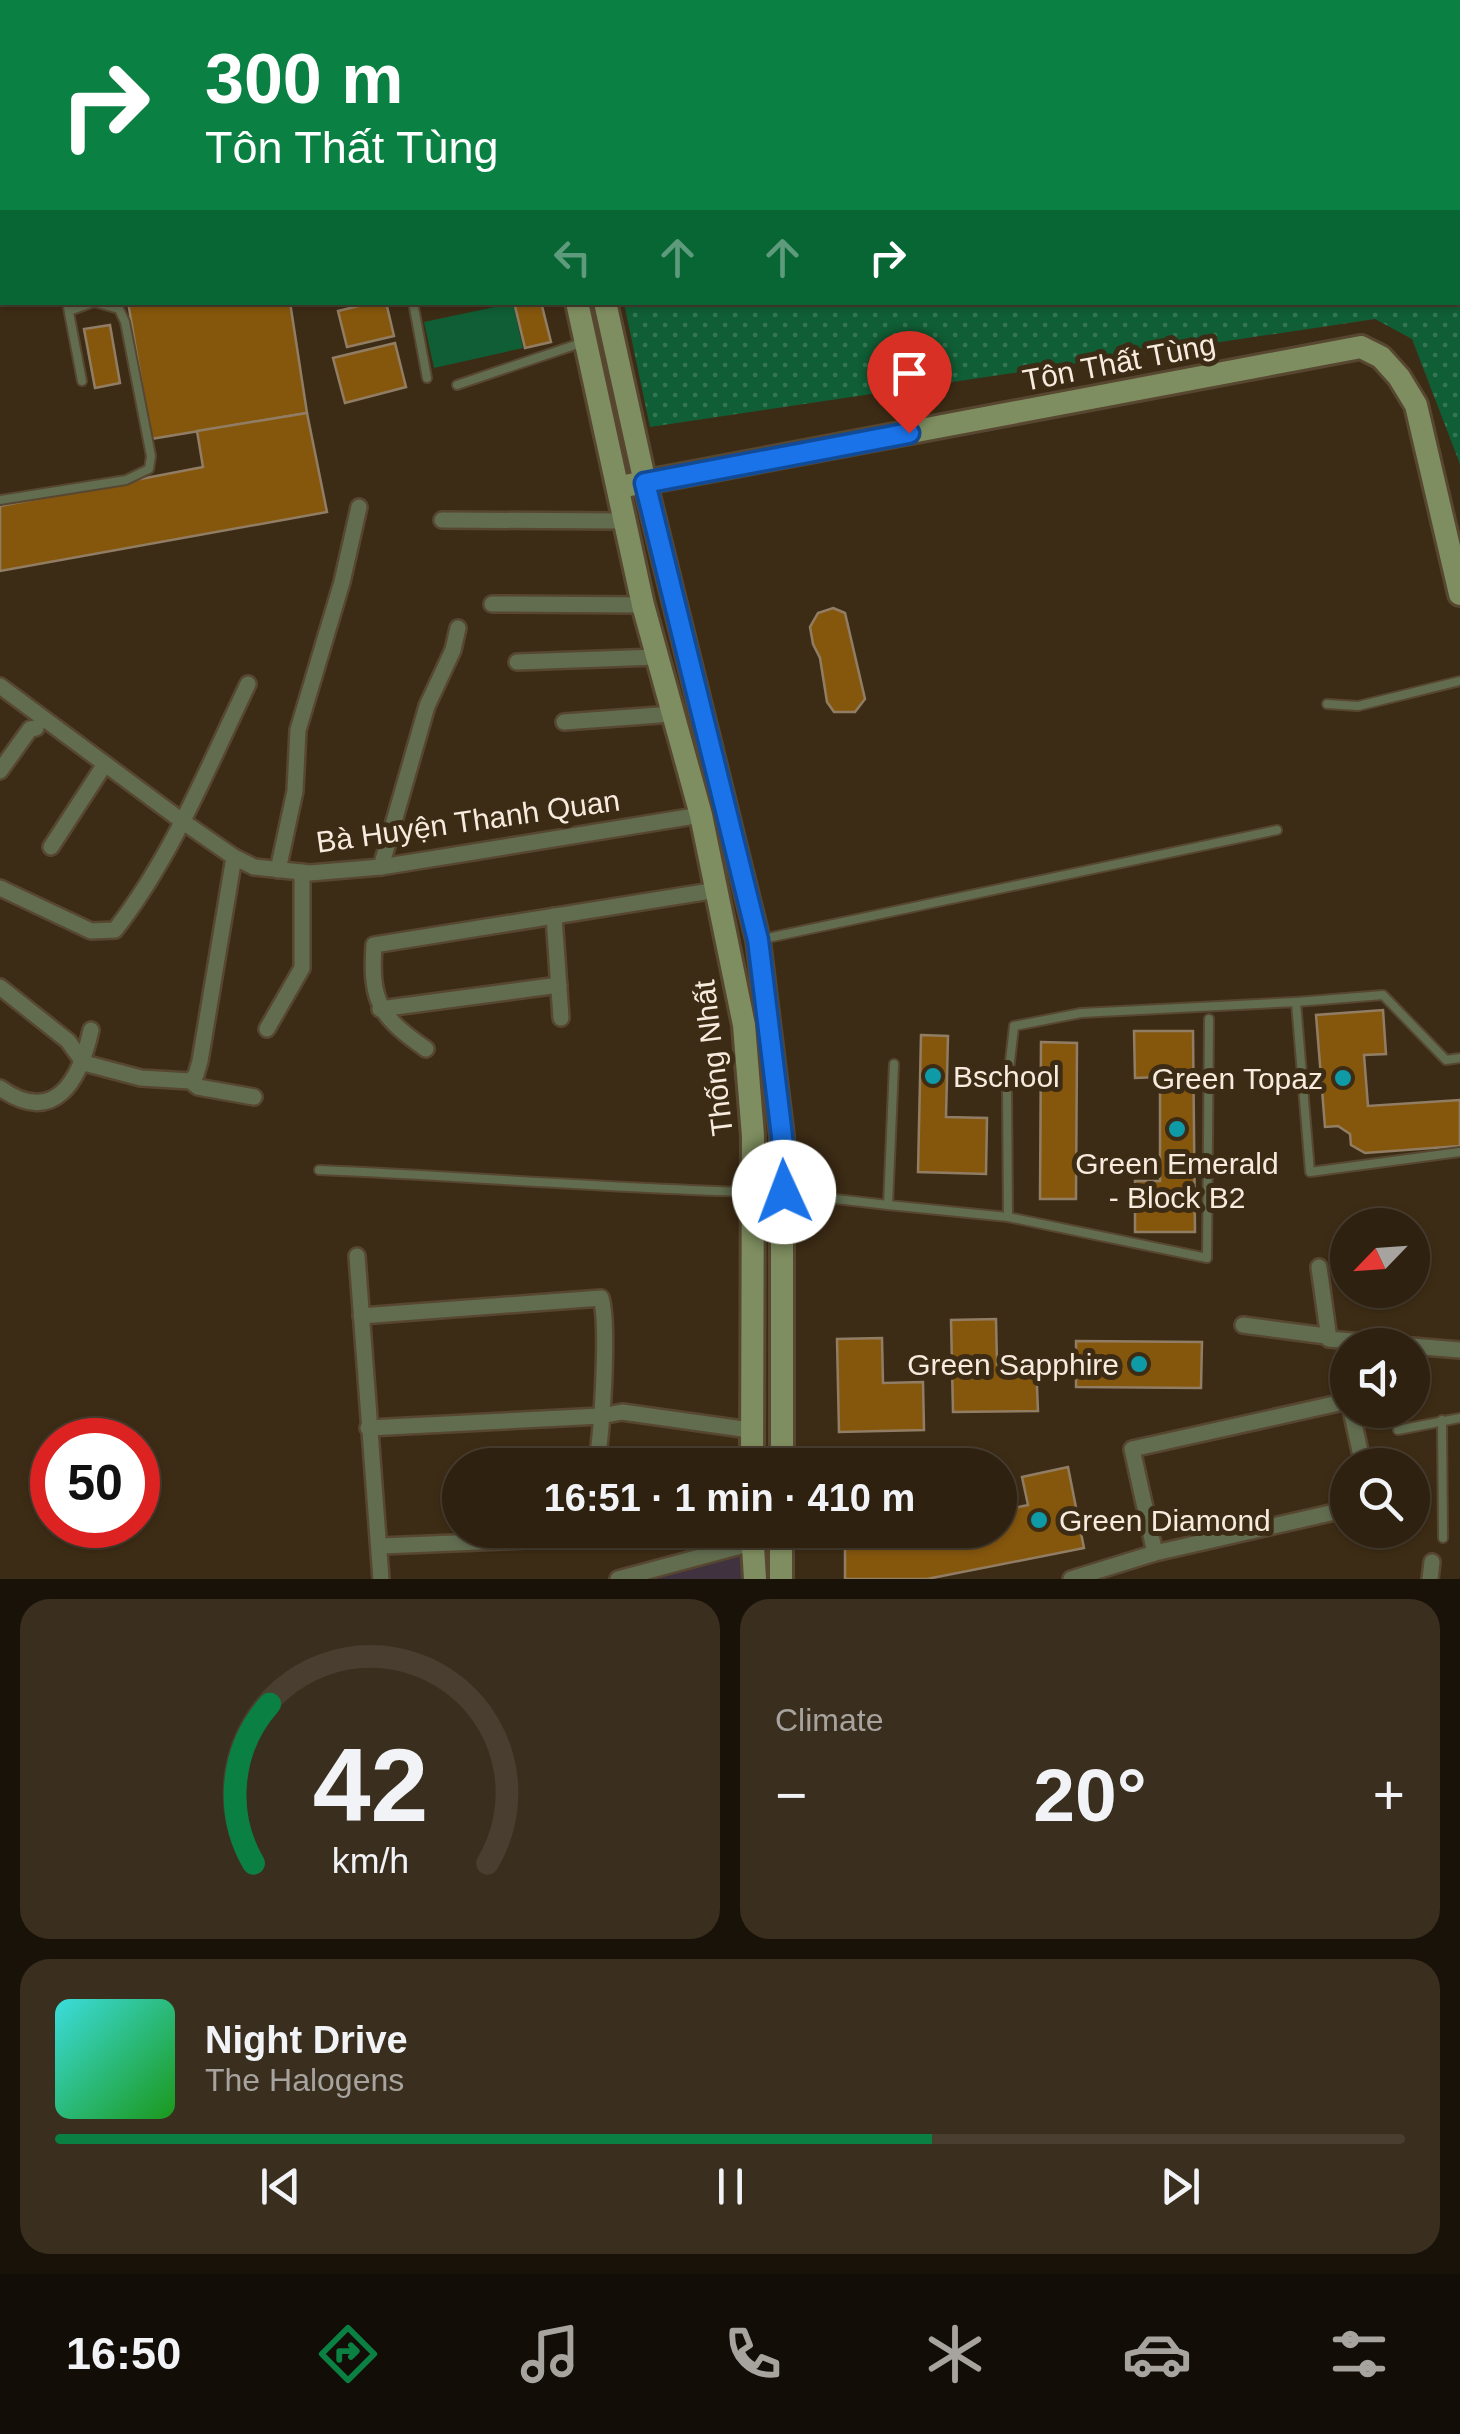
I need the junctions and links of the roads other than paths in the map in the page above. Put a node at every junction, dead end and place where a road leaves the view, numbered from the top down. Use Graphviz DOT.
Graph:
graph roads {
  1 [pos="103,305"];
  2 [pos="415,305"];
  3 [pos="578,305"];
  4 [pos="605,305"];
  5 [pos="68,307"];
  6 [pos="584,342"];
  7 [pos="427,378"];
  8 [pos="82,381"];
  9 [pos="457,385"];
  10 [pos="645,483"];
  11 [pos="616,487"];
  12 [pos="0,500"];
  13 [pos="359,507"];
  14 [pos="442,520"];
  15 [pos="623,521"];
  16 [pos="1460,594"];
  17 [pos="492,604"];
  18 [pos="642,605"];
  19 [pos="458,628"];
  20 [pos="658,657"];
  21 [pos="517,662"];
  22 [pos="1460,682"];
  23 [pos="248,684"];
  24 [pos="0,686"];
  25 [pos="1328,704"];
  26 [pos="673,714"];
  27 [pos="40,722"];
  28 [pos="564,722"];
  29 [pos="105,764"];
  30 [pos="0,770"];
  31 [pos="701,814"];
  32 [pos="182,820"];
  33 [pos="1277,830"];
  34 [pos="51,847"];
  35 [pos="234,857"];
  36 [pos="381,866"];
  37 [pos="278,870"];
  38 [pos="302,872"];
  39 [pos="0,888"];
  40 [pos="717,890"];
  41 [pos="554,916"];
  42 [pos="758,940"];
  43 [pos="559,985"];
  44 [pos="0,987"];
  45 [pos="1296,1002"];
  46 [pos="380,1008"];
  47 [pos="561,1018"];
  48 [pos="1209,1019"];
  49 [pos="267,1028"];
  50 [pos="91,1030"];
  51 [pos="426,1049"];
  52 [pos="1460,1058"];
  53 [pos="84,1063"];
  54 [pos="894,1064"];
  55 [pos="190,1081"];
  56 [pos="0,1088"];
  57 [pos="254,1098"];
  58 [pos="1460,1152"];
  59 [pos="319,1170"];
  60 [pos="753,1192"];
  61 [pos="784,1192"];
  62 [pos="888,1205"];
  63 [pos="1008,1217"];
  64 [pos="357,1256"];
  65 [pos="1319,1267"];
  66 [pos="361,1316"];
  67 [pos="1242,1325"];
  68 [pos="1326,1336"];
  69 [pos="1330,1340"];
  70 [pos="1430,1348"];
  71 [pos="1460,1350"];
  72 [pos="1330,1405"];
  73 [pos="601,1416"];
  74 [pos="1460,1418"];
  75 [pos="1442,1420"];
  76 [pos="368,1428"];
  77 [pos="750,1430"];
  78 [pos="1398,1430"];
  79 [pos="598,1448"];
  80 [pos="751,1448"];
  81 [pos="782,1448"];
  82 [pos="1330,1514"];
  83 [pos="1443,1538"];
  84 [pos="442,1543"];
  85 [pos="380,1546"];
  86 [pos="715,1548"];
  87 [pos="753,1548"];
  88 [pos="781,1548"];
  89 [pos="1155,1553"];
  90 [pos="1432,1562"];
  91 [pos="380,1579"];
  92 [pos="618,1579"];
  93 [pos="755,1579"];
  94 [pos="781,1579"];
  95 [pos="1071,1579"];
  96 [pos="1430,1579"];
  1 -- 12 [label="lane"];
  2 -- 7 [label="lane"];
  3 -- 6 [label="main road, Thống Nhất"];
  4 -- 10 [label="main road, Thống Nhất"];
  5 -- 8 [label="lane"];
  6 -- 9 [label="lane"];
  6 -- 11 [label="main road, Thống Nhất"];
  10 -- 11 [label="main road, Tôn Thất Tùng"];
  10 -- 16 [label="main road, Tôn Thất Tùng"];
  10 -- 42 [label="main road, Thống Nhất"];
  11 -- 15 [label="main road, Thống Nhất"];
  13 -- 37 [label="street"];
  14 -- 15 [label="street"];
  15 -- 18 [label="main road, Thống Nhất"];
  17 -- 18 [label="street"];
  18 -- 20 [label="main road, Thống Nhất"];
  19 -- 36 [label="street"];
  20 -- 21 [label="street"];
  20 -- 26 [label="main road, Thống Nhất"];
  22 -- 25 [label="lane"];
  23 -- 32 [label="street"];
  24 -- 27 [label="street, Bà Huyện Thanh Quan"];
  26 -- 28 [label="street"];
  26 -- 31 [label="main road, Thống Nhất"];
  27 -- 29 [label="street, Bà Huyện Thanh Quan"];
  27 -- 30 [label="street"];
  29 -- 32 [label="street, Bà Huyện Thanh Quan"];
  29 -- 34 [label="street"];
  31 -- 36 [label="street, Bà Huyện Thanh Quan"];
  31 -- 40 [label="main road, Thống Nhất"];
  32 -- 35 [label="street, Bà Huyện Thanh Quan"];
  32 -- 39 [label="street"];
  33 -- 42 [label="lane"];
  35 -- 37 [label="street, Bà Huyện Thanh Quan"];
  35 -- 55 [label="street"];
  36 -- 38 [label="street, Bà Huyện Thanh Quan"];
  37 -- 38 [label="street, Bà Huyện Thanh Quan"];
  38 -- 49 [label="street"];
  40 -- 41 [label="street"];
  40 -- 60 [label="main road, Thống Nhất"];
  41 -- 43 [label="street"];
  41 -- 46 [label="street"];
  42 -- 61 [label="main road, Thống Nhất"];
  43 -- 46 [label="street"];
  43 -- 47 [label="street"];
  44 -- 53 [label="street"];
  45 -- 52 [label="lane"];
  45 -- 58 [label="lane"];
  45 -- 63 [label="lane"];
  46 -- 51 [label="street"];
  48 -- 63 [label="lane"];
  50 -- 53 [label="street"];
  53 -- 55 [label="street"];
  53 -- 56 [label="street"];
  54 -- 62 [label="lane"];
  55 -- 57 [label="street"];
  59 -- 60 [label="lane"];
  60 -- 77 [label="main road, Thống Nhất"];
  61 -- 62 [label="lane"];
  61 -- 81 [label="main road, Thống Nhất"];
  62 -- 63 [label="lane"];
  64 -- 66 [label="street"];
  65 -- 68 [label="street"];
  66 -- 73 [label="street"];
  66 -- 76 [label="street"];
  67 -- 68 [label="street"];
  68 -- 69 [label="street"];
  70 -- 71 [label="street"];
  72 -- 89 [label="street"];
  73 -- 76 [label="street"];
  73 -- 77 [label="street"];
  73 -- 79 [label="street"];
  74 -- 75 [label="lane"];
  75 -- 78 [label="lane"];
  75 -- 83 [label="lane"];
  76 -- 85 [label="street"];
  77 -- 80 [label="main road, Thống Nhất"];
  82 -- 89 [label="street"];
  84 -- 85 [label="street"];
  85 -- 91 [label="street"];
  86 -- 92 [label="street"];
  87 -- 93 [label="main road"];
  88 -- 94 [label="main road"];
  89 -- 95 [label="street"];
  90 -- 96 [label="street"];
}
